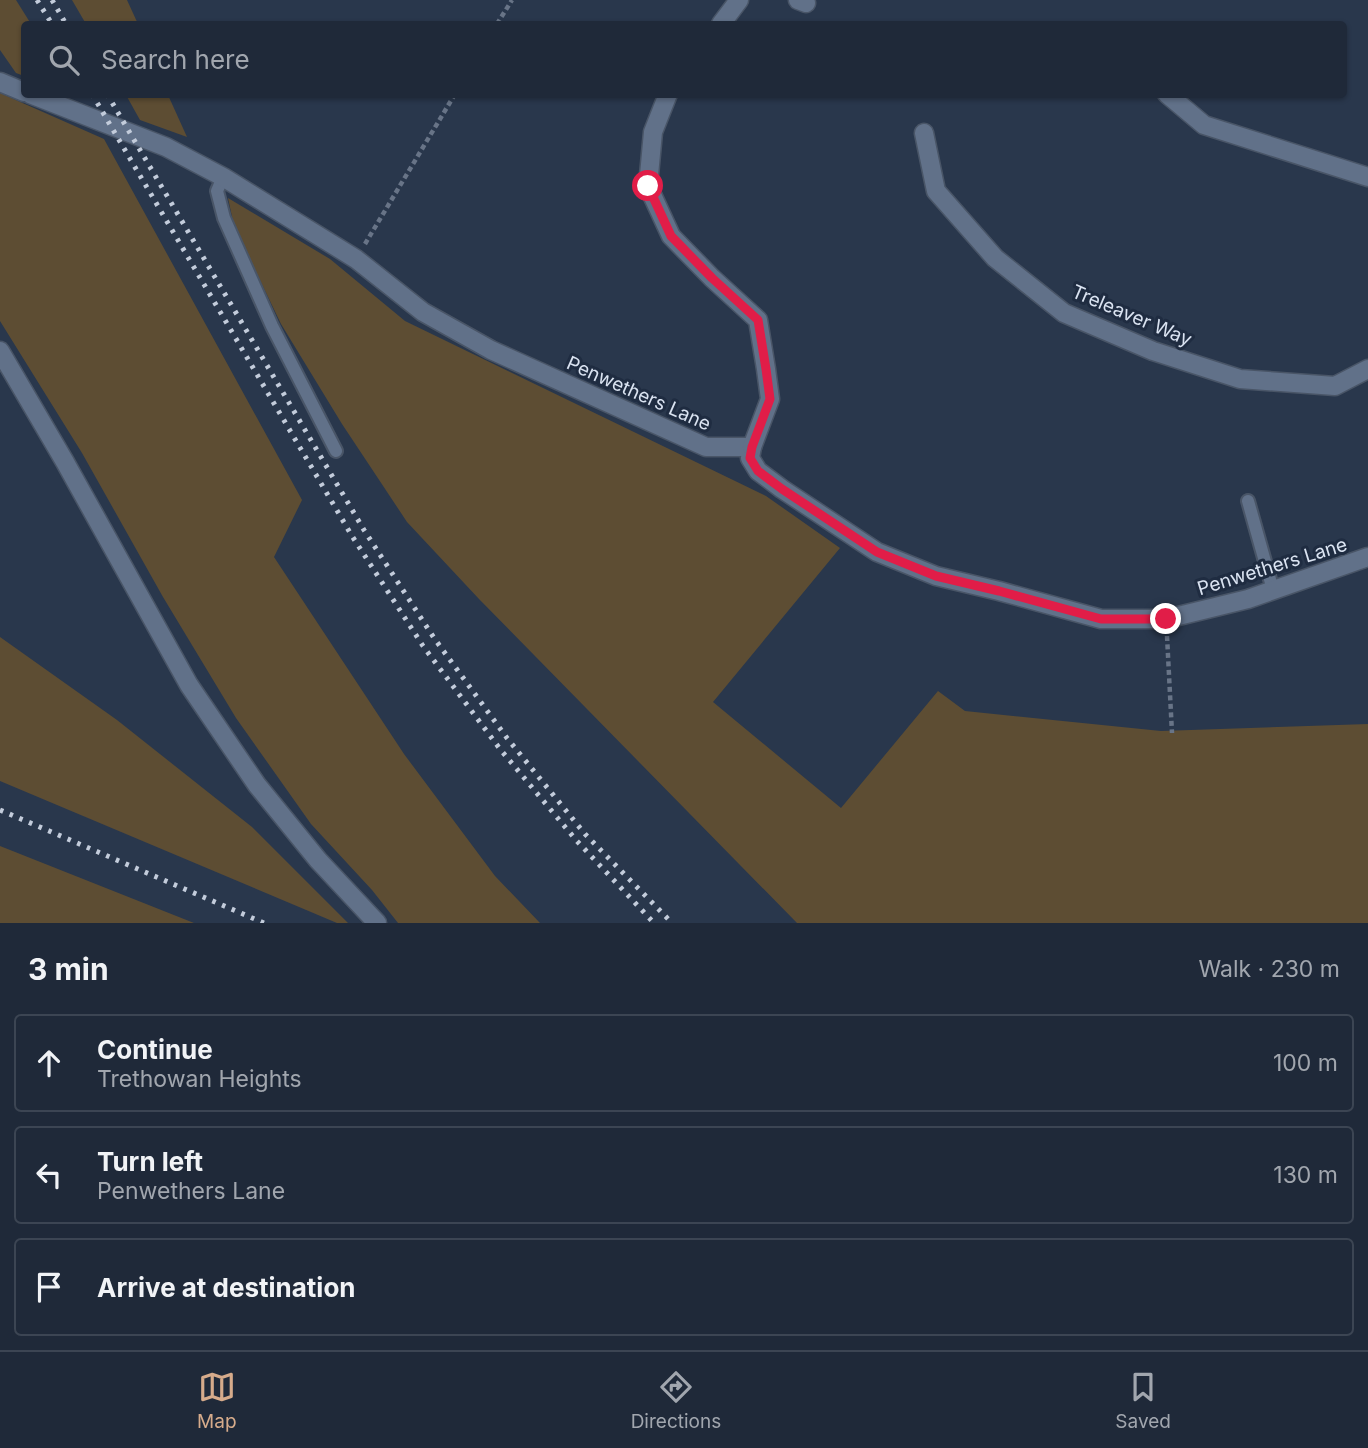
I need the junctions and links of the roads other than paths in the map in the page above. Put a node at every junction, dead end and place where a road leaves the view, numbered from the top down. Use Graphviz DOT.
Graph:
graph roads {
  1 [pos="739,0"];
  2 [pos="723,21"];
  3 [pos="0,82"];
  4 [pos="21,91"];
  5 [pos="40,98"];
  6 [pos="666,98"];
  7 [pos="1172,98"];
  8 [pos="923,133"];
  9 [pos="223,177"];
  10 [pos="1368,177"];
  11 [pos="0,351"];
  12 [pos="1368,369"];
  13 [pos="752,447"];
  14 [pos="337,451"];
  15 [pos="1248,501"];
  16 [pos="1368,557"];
  17 [pos="1273,590"];
  18 [pos="377,923"];
  1 -- 2 [label="street"];
  3 -- 4 [label="street"];
  5 -- 9 [label="street, Penwethers Lane"];
  6 -- 13 [label="street"];
  7 -- 10 [label="street"];
  8 -- 12 [label="street, Treleaver Way"];
  9 -- 13 [label="street, Penwethers Lane"];
  9 -- 14 [label="lane"];
  11 -- 18 [label="street"];
  13 -- 17 [label="street, Penwethers Lane"];
  15 -- 17 [label="lane"];
  16 -- 17 [label="street, Penwethers Lane"];
}
